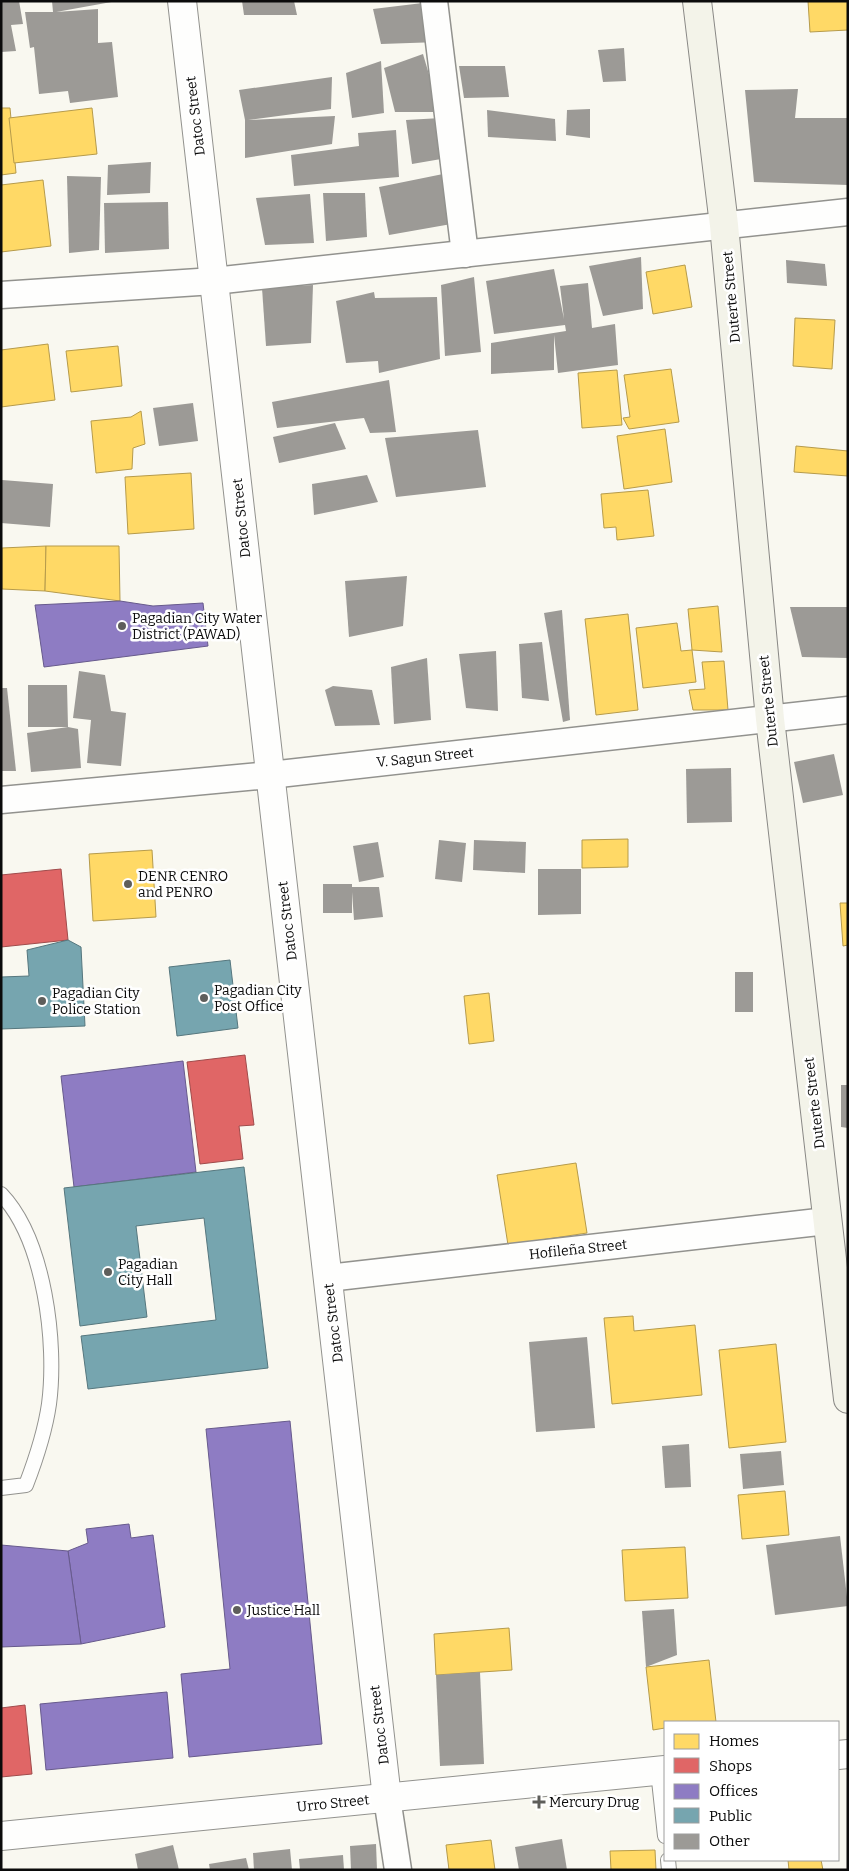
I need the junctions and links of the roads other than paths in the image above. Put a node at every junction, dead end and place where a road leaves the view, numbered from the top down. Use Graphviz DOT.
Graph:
graph roads {
  1 [pos="182,1"];
  2 [pos="434,1"];
  3 [pos="697,1"];
  4 [pos="848,212"];
  5 [pos="724,225"];
  6 [pos="465,254"];
  7 [pos="214,281"];
  8 [pos="1,295"];
  9 [pos="848,710"];
  10 [pos="770,719"];
  11 [pos="270,775"];
  12 [pos="1,800"];
  13 [pos="1,1194"];
  14 [pos="827,1221"];
  15 [pos="328,1278"];
  16 [pos="848,1399"];
  17 [pos="1,1488"];
  18 [pos="662,1770"];
  19 [pos="387,1798"];
  20 [pos="664,1814"];
  21 [pos="1,1836"];
  22 [pos="398,1870"];
  1 -- 7 [label="street, Datoc Street"];
  2 -- 6 [label="street"];
  3 -- 5 [label="main road, Duterte Street"];
  4 -- 5 [label="street"];
  5 -- 6 [label="street"];
  5 -- 10 [label="main road, Duterte Street"];
  6 -- 7 [label="street"];
  7 -- 8 [label="street"];
  7 -- 11 [label="street, Datoc Street"];
  9 -- 10 [label="street, V. Sagun Street"];
  10 -- 11 [label="street, V. Sagun Street"];
  10 -- 14 [label="main road, Duterte Street"];
  11 -- 12 [label="street, V. Sagun Street"];
  11 -- 15 [label="street, Datoc Street"];
  13 -- 17 [label="lane"];
  14 -- 15 [label="street, Hofileña Street"];
  14 -- 16 [label="main road, Duterte Street"];
  15 -- 19 [label="street, Datoc Street"];
  18 -- 19 [label="street, Urro Street"];
  18 -- 20 [label="lane"];
  19 -- 21 [label="street, Urro Street"];
  19 -- 22 [label="street, Datoc Street"];
}
